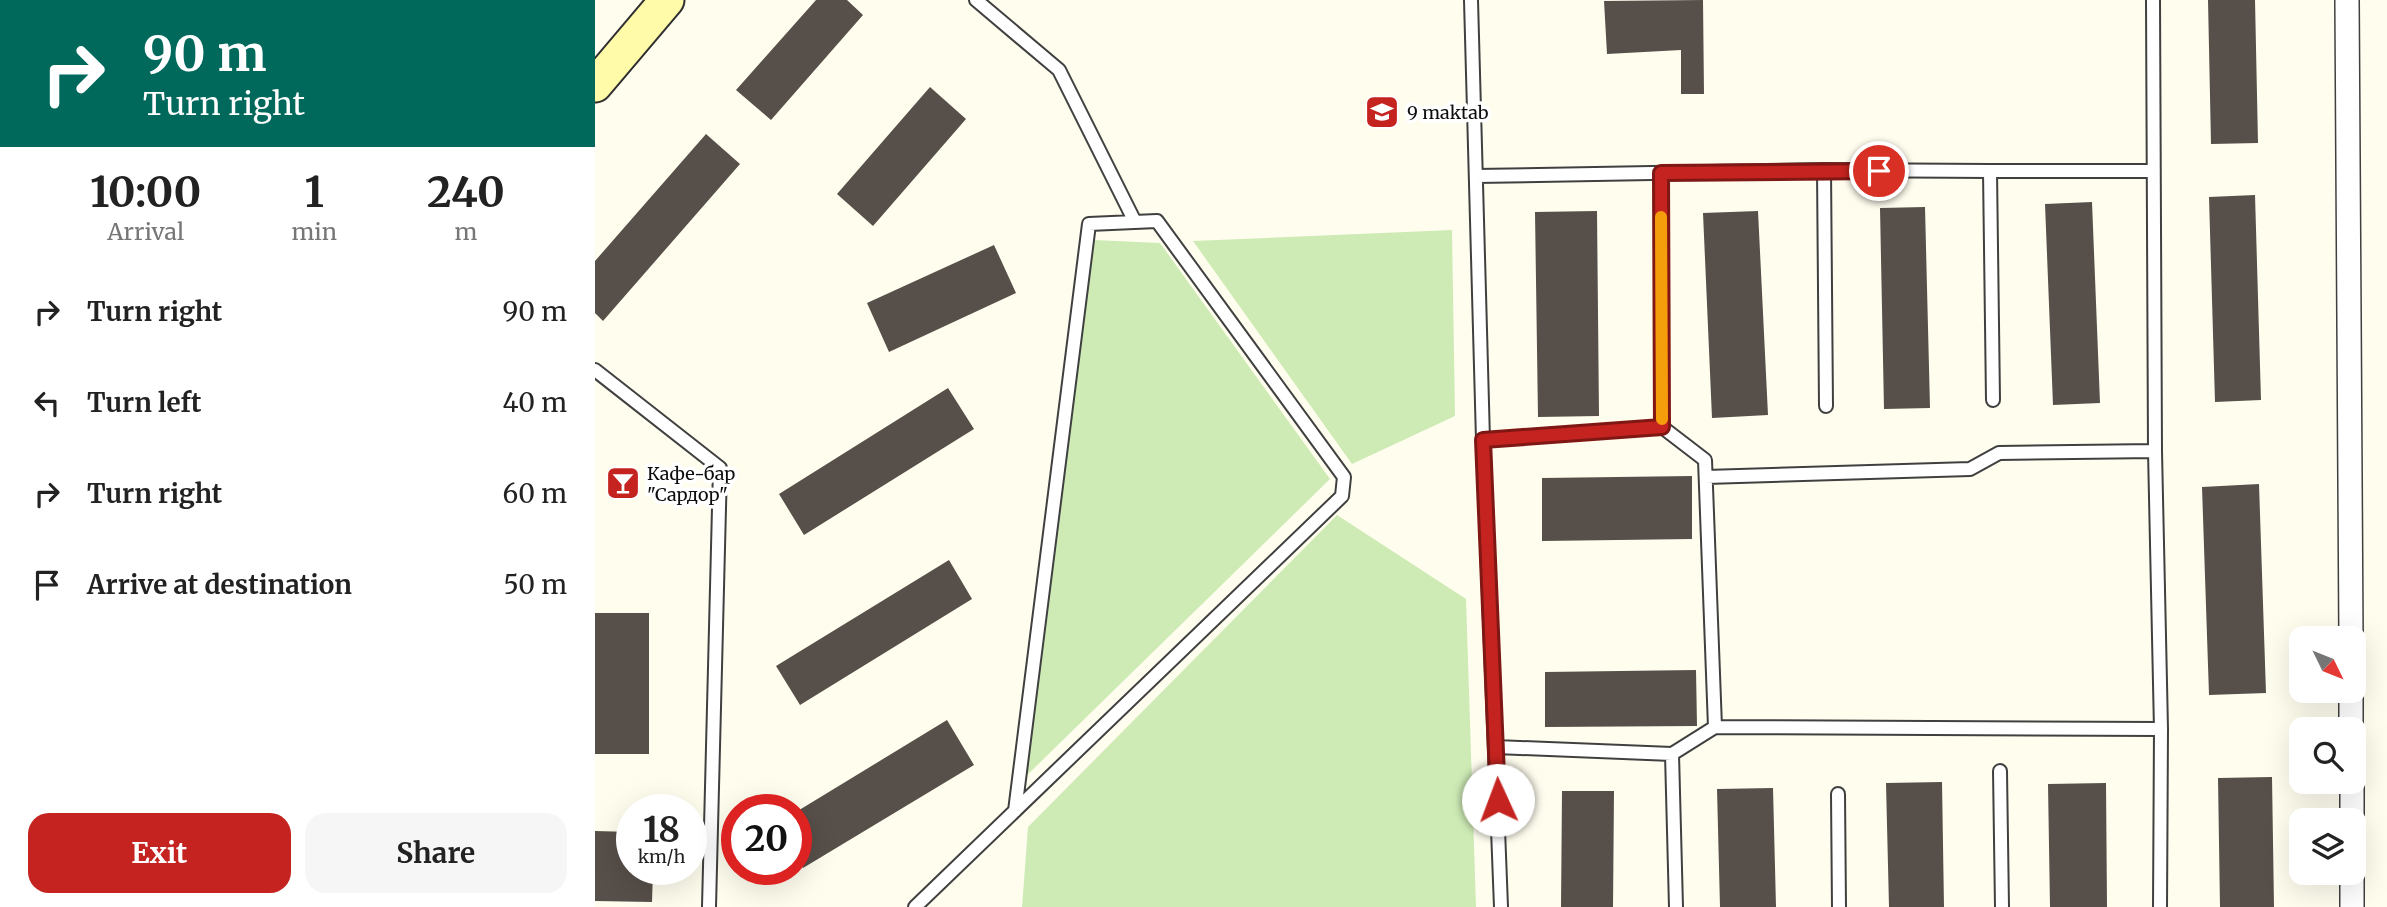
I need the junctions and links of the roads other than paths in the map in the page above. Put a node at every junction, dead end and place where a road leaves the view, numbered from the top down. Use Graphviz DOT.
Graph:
graph roads {
  1 [pos="667,0"];
  2 [pos="976,0"];
  3 [pos="1471,0"];
  4 [pos="2153,0"];
  5 [pos="2347,0"];
  6 [pos="595,85"];
  7 [pos="1824,170"];
  8 [pos="1990,171"];
  9 [pos="2152,171"];
  10 [pos="1661,173"];
  11 [pos="1476,176"];
  12 [pos="1135,222"];
  13 [pos="595,370"];
  14 [pos="1993,400"];
  15 [pos="1826,406"];
  16 [pos="1662,427"];
  17 [pos="1483,440"];
  18 [pos="2155,452"];
  19 [pos="1706,477"];
  20 [pos="2351,626"];
  21 [pos="1714,727"];
  22 [pos="2161,729"];
  23 [pos="1496,747"];
  24 [pos="1672,754"];
  25 [pos="2000,771"];
  26 [pos="1838,794"];
  27 [pos="1015,811"];
  28 [pos="2352,885"];
  29 [pos="709,907"];
  30 [pos="915,907"];
  31 [pos="1501,907"];
  32 [pos="1676,907"];
  33 [pos="1839,907"];
  34 [pos="2002,907"];
  35 [pos="2159,907"];
  36 [pos="2353,907"];
  1 -- 6 [label="main road"];
  2 -- 12 [label="lane"];
  3 -- 11 [label="lane"];
  4 -- 9 [label="lane"];
  5 -- 20 [label="street"];
  7 -- 8 [label="lane"];
  7 -- 10 [label="lane"];
  7 -- 15 [label="lane"];
  8 -- 9 [label="lane"];
  8 -- 14 [label="lane"];
  9 -- 18 [label="lane"];
  10 -- 11 [label="lane"];
  10 -- 16 [label="lane"];
  11 -- 17 [label="lane"];
  12 -- 27 [label="lane"];
  12 -- 27 [label="lane"];
  13 -- 29 [label="lane"];
  16 -- 17 [label="lane"];
  16 -- 19 [label="lane"];
  17 -- 23 [label="lane"];
  18 -- 19 [label="lane"];
  18 -- 22 [label="lane"];
  19 -- 21 [label="lane"];
  21 -- 22 [label="lane"];
  21 -- 24 [label="lane"];
  22 -- 35 [label="lane"];
  23 -- 24 [label="lane"];
  23 -- 31 [label="lane"];
  24 -- 32 [label="lane"];
  25 -- 34 [label="lane"];
  26 -- 33 [label="lane"];
  27 -- 30 [label="lane"];
  28 -- 36 [label="street"];
}
